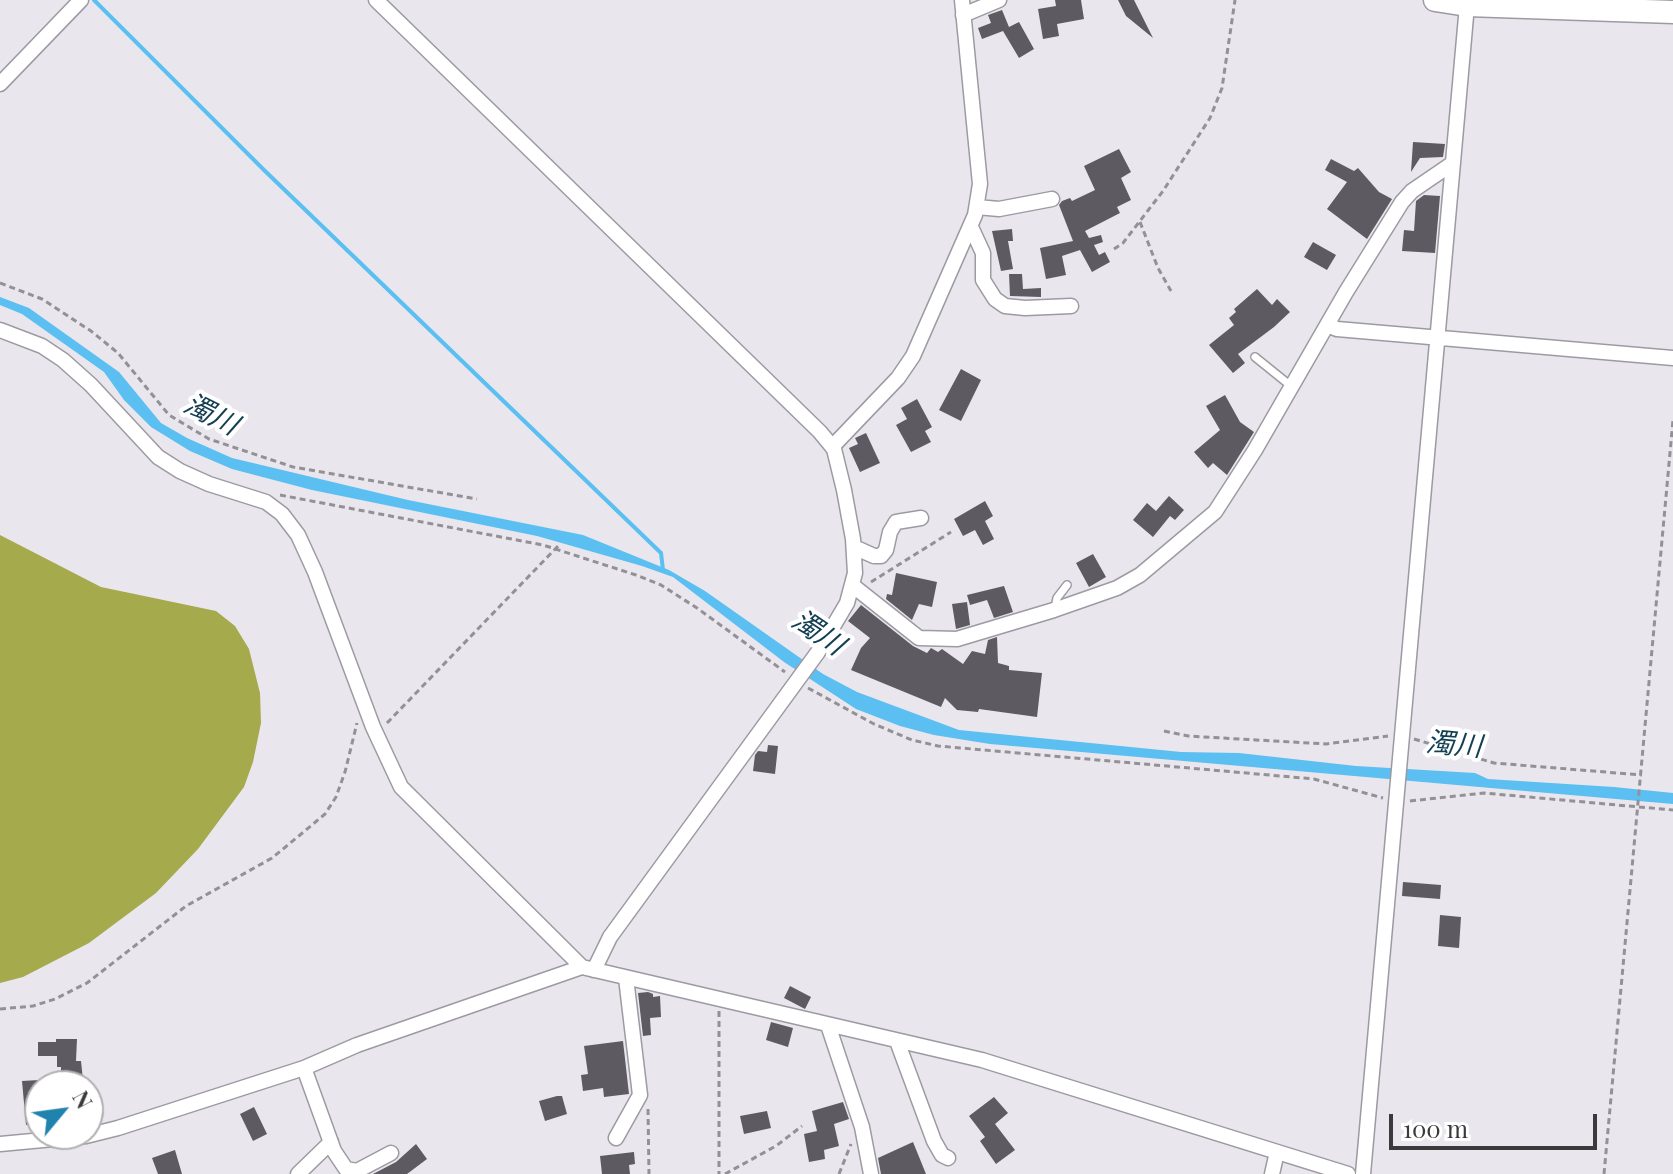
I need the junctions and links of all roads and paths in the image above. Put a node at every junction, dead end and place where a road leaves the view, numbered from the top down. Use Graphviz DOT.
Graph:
graph roads {
  1 [pos="81,0"];
  2 [pos="376,0"];
  3 [pos="999,0"];
  4 [pos="1235,0"];
  5 [pos="1435,0"];
  6 [pos="1467,5"];
  7 [pos="962,8"];
  8 [pos="1665,8"];
  9 [pos="0,84"];
  10 [pos="1453,163"];
  11 [pos="1052,199"];
  12 [pos="977,207"];
  13 [pos="1140,222"];
  14 [pos="971,227"];
  15 [pos="1114,249"];
  16 [pos="0,283"];
  17 [pos="1171,291"];
  18 [pos="1071,306"];
  19 [pos="1327,325"];
  20 [pos="0,330"];
  21 [pos="1438,338"];
  22 [pos="1255,357"];
  23 [pos="1673,358"];
  24 [pos="1291,386"];
  25 [pos="1673,420"];
  26 [pos="832,447"];
  27 [pos="477,499"];
  28 [pos="921,518"];
  29 [pos="951,532"];
  30 [pos="560,544"];
  31 [pos="854,547"];
  32 [pos="1067,585"];
  33 [pos="854,587"];
  34 [pos="1054,610"];
  35 [pos="361,695"];
  36 [pos="376,734"];
  37 [pos="1397,800"];
  38 [pos="1638,807"];
  39 [pos="1673,810"];
  40 [pos="588,968"];
  41 [pos="626,978"];
  42 [pos="719,1000"];
  43 [pos="0,1009"];
  44 [pos="828,1025"];
  45 [pos="897,1041"];
  46 [pos="304,1068"];
  47 [pos="640,1092"];
  48 [pos="802,1126"];
  49 [pos="862,1127"];
  50 [pos="616,1138"];
  51 [pos="331,1142"];
  52 [pos="0,1144"];
  53 [pos="1277,1152"];
  54 [pos="391,1153"];
  55 [pos="948,1158"];
  56 [pos="298,1174"];
  57 [pos="649,1174"];
  58 [pos="722,1174"];
  59 [pos="839,1174"];
  60 [pos="871,1174"];
  61 [pos="1272,1174"];
  62 [pos="1348,1174"];
  63 [pos="1363,1174"];
  64 [pos="1604,1174"];
  1 -- 9 [label="street"];
  2 -- 26 [label="street"];
  3 -- 7 [label="street"];
  4 -- 13 [label="path"];
  5 -- 6 [label="main road"];
  6 -- 8 [label="main road"];
  6 -- 10 [label="street"];
  7 -- 12 [label="street"];
  10 -- 19 [label="street"];
  10 -- 21 [label="street"];
  11 -- 12 [label="street"];
  12 -- 14 [label="street"];
  13 -- 15 [label="path"];
  13 -- 17 [label="path"];
  14 -- 18 [label="street"];
  14 -- 26 [label="street"];
  16 -- 27 [label="path"];
  19 -- 21 [label="street"];
  19 -- 24 [label="street"];
  20 -- 35 [label="street"];
  21 -- 23 [label="street"];
  21 -- 37 [label="street"];
  22 -- 24 [label="lane"];
  24 -- 34 [label="street"];
  25 -- 38 [label="path"];
  26 -- 31 [label="street"];
  28 -- 31 [label="street"];
  29 -- 33 [label="path"];
  30 -- 36 [label="path"];
  31 -- 33 [label="street"];
  32 -- 34 [label="lane"];
  33 -- 34 [label="street"];
  33 -- 40 [label="street"];
  35 -- 36 [label="street"];
  35 -- 43 [label="path"];
  36 -- 40 [label="street"];
  37 -- 38 [label="path"];
  37 -- 63 [label="street"];
  38 -- 39 [label="path"];
  38 -- 64 [label="path"];
  40 -- 41 [label="street"];
  40 -- 46 [label="street"];
  41 -- 42 [label="street"];
  41 -- 47 [label="street"];
  42 -- 44 [label="street"];
  42 -- 58 [label="path"];
  44 -- 45 [label="street"];
  44 -- 49 [label="street"];
  45 -- 53 [label="street"];
  45 -- 55 [label="street"];
  46 -- 51 [label="street"];
  46 -- 52 [label="street"];
  47 -- 50 [label="street"];
  47 -- 57 [label="path"];
  48 -- 58 [label="path"];
  49 -- 59 [label="path"];
  49 -- 60 [label="street"];
  51 -- 54 [label="street"];
  51 -- 56 [label="street"];
  53 -- 61 [label="street"];
  53 -- 62 [label="street"];
}
